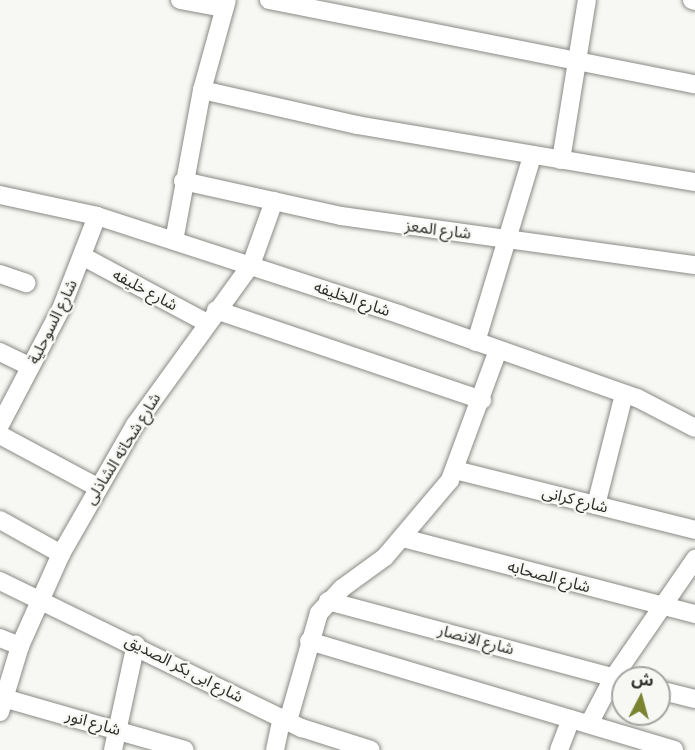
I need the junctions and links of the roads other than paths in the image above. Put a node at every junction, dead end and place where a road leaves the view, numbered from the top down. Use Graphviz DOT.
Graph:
graph roads {
  1 [pos="180,0"];
  2 [pos="269,0"];
  3 [pos="588,0"];
  4 [pos="226,4"];
  5 [pos="577,62"];
  6 [pos="695,84"];
  7 [pos="202,90"];
  8 [pos="532,156"];
  9 [pos="561,160"];
  10 [pos="183,181"];
  11 [pos="695,182"];
  12 [pos="0,195"];
  13 [pos="274,201"];
  14 [pos="97,216"];
  15 [pos="509,239"];
  16 [pos="174,241"];
  17 [pos="84,257"];
  18 [pos="251,265"];
  19 [pos="695,265"];
  20 [pos="0,273"];
  21 [pos="26,283"];
  22 [pos="212,316"];
  23 [pos="476,342"];
  24 [pos="498,350"];
  25 [pos="0,352"];
  26 [pos="31,367"];
  27 [pos="624,394"];
  28 [pos="482,400"];
  29 [pos="0,425"];
  30 [pos="695,428"];
  31 [pos="0,435"];
  32 [pos="455,470"];
  33 [pos="97,488"];
  34 [pos="596,505"];
  35 [pos="0,520"];
  36 [pos="695,530"];
  37 [pos="403,538"];
  38 [pos="61,554"];
  39 [pos="695,559"];
  40 [pos="0,580"];
  41 [pos="39,597"];
  42 [pos="328,601"];
  43 [pos="660,606"];
  44 [pos="695,614"];
  45 [pos="0,638"];
  46 [pos="309,641"];
  47 [pos="136,644"];
  48 [pos="20,646"];
  49 [pos="625,666"];
  50 [pos="611,677"];
  51 [pos="611,687"];
  52 [pos="671,693"];
  53 [pos="695,699"];
  54 [pos="1,702"];
  55 [pos="285,720"];
  56 [pos="580,721"];
  57 [pos="118,730"];
  58 [pos="113,750"];
  59 [pos="185,750"];
  60 [pos="275,750"];
  61 [pos="371,750"];
  62 [pos="559,750"];
  63 [pos="674,750"];
  1 -- 4 [label="street"];
  2 -- 5 [label="street"];
  3 -- 5 [label="street"];
  4 -- 7 [label="street"];
  5 -- 6 [label="street"];
  5 -- 9 [label="street"];
  7 -- 8 [label="street"];
  7 -- 10 [label="street"];
  8 -- 9 [label="street"];
  8 -- 15 [label="street"];
  9 -- 11 [label="street"];
  10 -- 13 [label="street, شارع المعز"];
  10 -- 16 [label="street"];
  12 -- 14 [label="street, شارع الخليفه"];
  13 -- 15 [label="street, شارع المعز"];
  13 -- 18 [label="street, شارع شحاته الشاذلى"];
  14 -- 16 [label="street, شارع الخليفه"];
  14 -- 17 [label="street, شارع السوحلية"];
  15 -- 19 [label="street, شارع المعز"];
  15 -- 23 [label="street"];
  16 -- 18 [label="street, شارع الخليفه"];
  17 -- 22 [label="street, شارع خليفه"];
  17 -- 26 [label="street, شارع السوحلية"];
  18 -- 22 [label="street, شارع شحاته الشاذلى"];
  18 -- 23 [label="street, شارع الخليفه"];
  20 -- 21 [label="street"];
  22 -- 28 [label="street, شارع خليفه"];
  22 -- 33 [label="street, شارع شحاته الشاذلى"];
  23 -- 24 [label="street, شارع الخليفه"];
  24 -- 27 [label="street, شارع الخليفه"];
  24 -- 28 [label="street"];
  25 -- 26 [label="street"];
  26 -- 29 [label="street, شارع السوحلية"];
  27 -- 30 [label="street, شارع الخليفه"];
  27 -- 34 [label="street"];
  28 -- 32 [label="street"];
  31 -- 33 [label="street"];
  32 -- 34 [label="street, شارع كرانى"];
  32 -- 37 [label="street"];
  33 -- 38 [label="street, شارع شحاته الشاذلى"];
  34 -- 36 [label="street, شارع كرانى"];
  35 -- 38 [label="street"];
  37 -- 42 [label="street"];
  37 -- 43 [label="street, شارع الصحابه"];
  38 -- 41 [label="street, شارع شحاته الشاذلى"];
  39 -- 43 [label="street"];
  40 -- 41 [label="street, شارع ابى بكر الصديق"];
  41 -- 47 [label="street, شارع ابى بكر الصديق"];
  41 -- 48 [label="street, شارع شحاته الشاذلى"];
  42 -- 46 [label="street"];
  42 -- 50 [label="street, شارع الانصار"];
  43 -- 44 [label="street, شارع الصحابه"];
  43 -- 49 [label="street"];
  45 -- 48 [label="street"];
  46 -- 55 [label="street"];
  46 -- 56 [label="street"];
  47 -- 55 [label="street, شارع ابى بكر الصديق"];
  47 -- 57 [label="street"];
  48 -- 54 [label="street, شارع شحاته الشاذلى"];
  51 -- 56 [label="street"];
  52 -- 53 [label="street"];
  54 -- 57 [label="street, شارع انور"];
  55 -- 60 [label="street"];
  55 -- 61 [label="street, شارع ابى بكر الصديق"];
  56 -- 62 [label="street"];
  56 -- 63 [label="street"];
  57 -- 58 [label="street"];
  57 -- 59 [label="street, شارع انور"];
}
